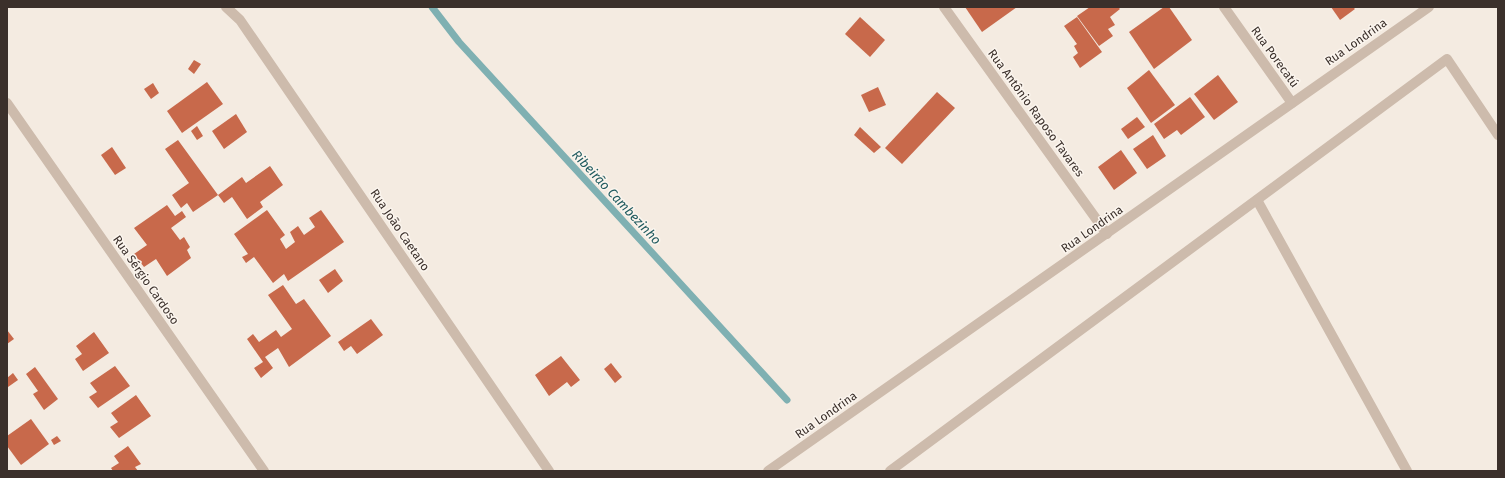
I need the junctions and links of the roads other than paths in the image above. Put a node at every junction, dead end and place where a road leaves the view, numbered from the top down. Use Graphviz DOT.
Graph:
graph roads {
  1 [pos="226,7"];
  2 [pos="944,7"];
  3 [pos="1224,7"];
  4 [pos="1429,7"];
  5 [pos="7,103"];
  6 [pos="1292,103"];
  7 [pos="1498,135"];
  8 [pos="1257,200"];
  9 [pos="1107,234"];
  10 [pos="264,471"];
  11 [pos="549,471"];
  12 [pos="768,471"];
  13 [pos="890,471"];
  14 [pos="1407,471"];
  1 -- 11 [label="street, Rua João Caetano"];
  2 -- 9 [label="street, Rua Antônio Raposo Tavares"];
  3 -- 6 [label="street, Rua Porecatú"];
  4 -- 6 [label="street, Rua Londrina"];
  5 -- 10 [label="street, Rua Sérgio Cardoso"];
  6 -- 9 [label="street, Rua Londrina"];
  7 -- 8 [label="street"];
  8 -- 13 [label="street"];
  8 -- 14 [label="street"];
  9 -- 12 [label="street, Rua Londrina"];
}
